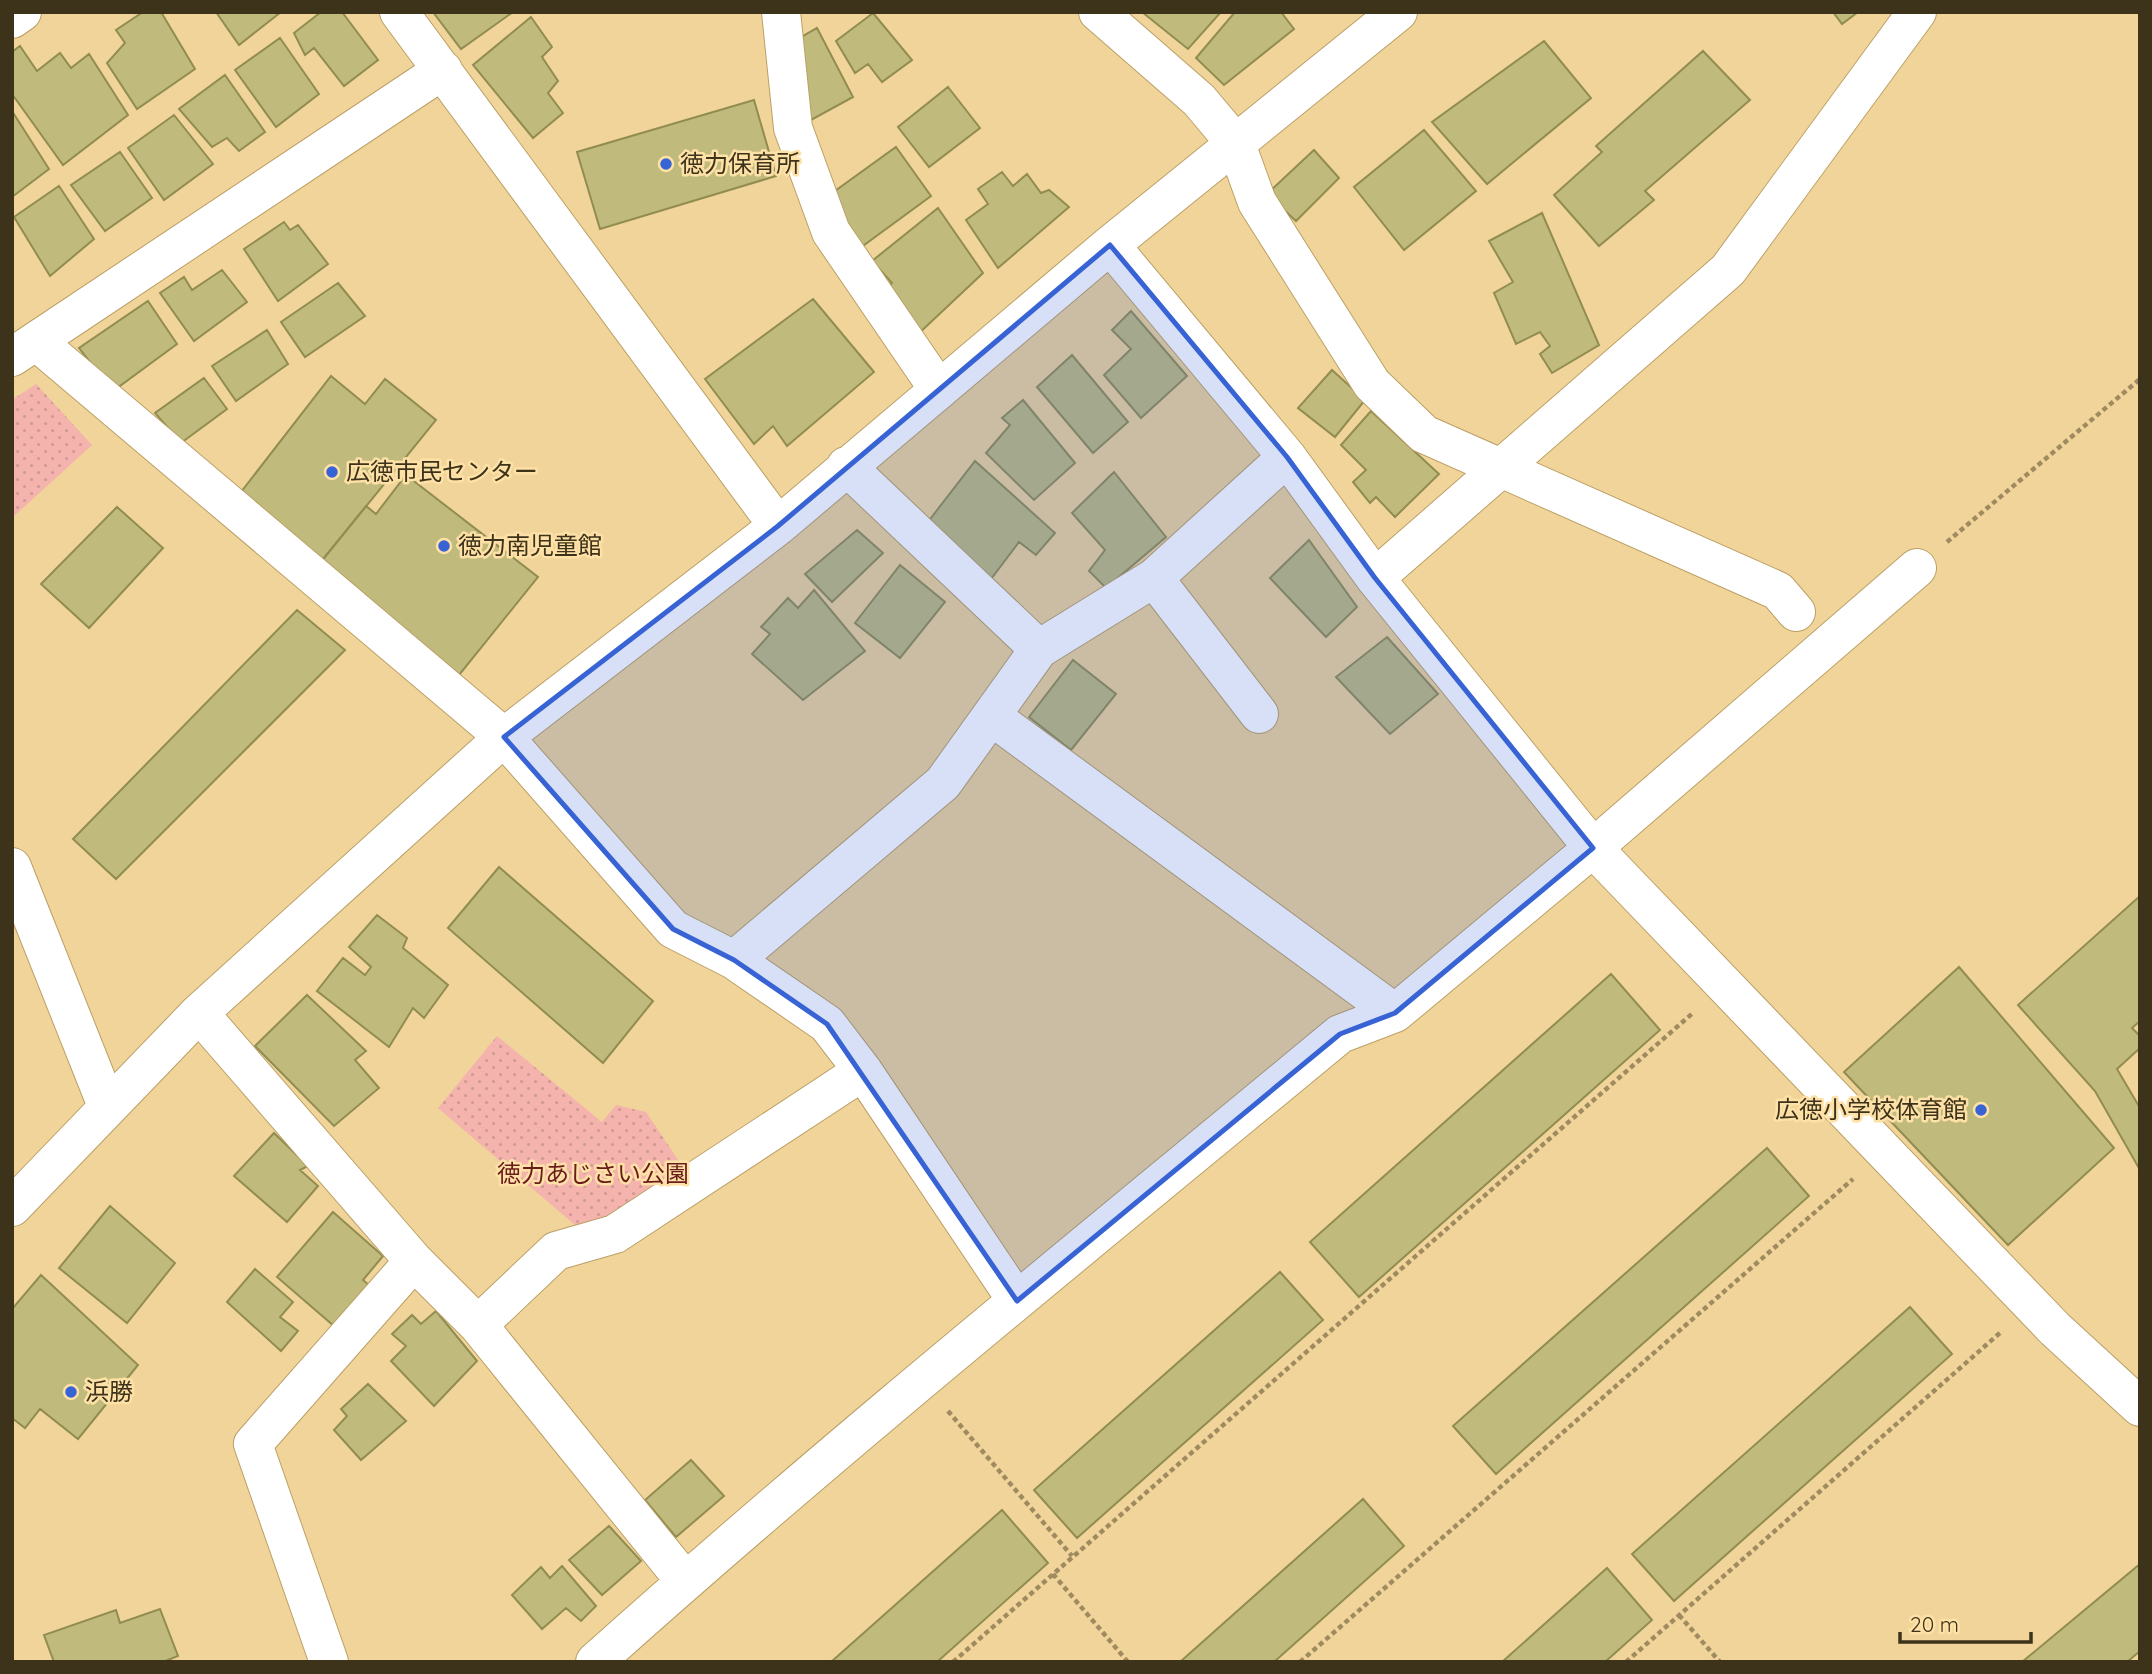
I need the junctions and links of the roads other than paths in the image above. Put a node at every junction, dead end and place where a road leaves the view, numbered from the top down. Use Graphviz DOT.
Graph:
graph roads {
  1 [pos="22,12"];
  2 [pos="399,12"];
  3 [pos="781,12"];
  4 [pos="1098,12"];
  5 [pos="1398,12"];
  6 [pos="1917,12"];
  7 [pos="12,19"];
  8 [pos="443,69"];
  9 [pos="1236,145"];
  10 [pos="1110,245"];
  11 [pos="25,350"];
  12 [pos="939,390"];
  13 [pos="1287,457"];
  14 [pos="846,466"];
  15 [pos="1498,467"];
  16 [pos="778,526"];
  17 [pos="1917,568"];
  18 [pos="1154,578"];
  19 [pos="1374,578"];
  20 [pos="1796,612"];
  21 [pos="1039,649"];
  22 [pos="1259,714"];
  23 [pos="991,716"];
  24 [pos="504,737"];
  25 [pos="1593,848"];
  26 [pos="12,867"];
  27 [pos="734,960"];
  28 [pos="199,1013"];
  29 [pos="1395,1013"];
  30 [pos="863,1071"];
  31 [pos="107,1106"];
  32 [pos="12,1207"];
  33 [pos="414,1261"];
  34 [pos="1017,1301"];
  35 [pos="478,1325"];
  36 [pos="2140,1408"];
  37 [pos="685,1581"];
  38 [pos="329,1662"];
  39 [pos="595,1662"];
  1 -- 7 [label="street"];
  2 -- 8 [label="street"];
  3 -- 12 [label="street"];
  4 -- 9 [label="street"];
  5 -- 9 [label="street"];
  6 -- 15 [label="street"];
  8 -- 11 [label="street"];
  8 -- 16 [label="street"];
  9 -- 10 [label="street"];
  9 -- 15 [label="street"];
  10 -- 12 [label="street"];
  10 -- 13 [label="street"];
  11 -- 24 [label="street"];
  12 -- 14 [label="street"];
  13 -- 18 [label="street"];
  13 -- 19 [label="street"];
  14 -- 16 [label="street"];
  14 -- 21 [label="street"];
  15 -- 19 [label="street"];
  15 -- 20 [label="street"];
  16 -- 24 [label="street"];
  17 -- 25 [label="street"];
  18 -- 21 [label="street"];
  18 -- 22 [label="street"];
  19 -- 25 [label="street"];
  21 -- 23 [label="street"];
  23 -- 27 [label="street"];
  23 -- 29 [label="street"];
  24 -- 27 [label="street"];
  24 -- 28 [label="street"];
  25 -- 29 [label="street"];
  25 -- 36 [label="street"];
  26 -- 31 [label="street"];
  27 -- 30 [label="street"];
  28 -- 31 [label="street"];
  28 -- 33 [label="street"];
  29 -- 34 [label="street"];
  30 -- 34 [label="street"];
  30 -- 35 [label="street"];
  31 -- 32 [label="street"];
  33 -- 35 [label="street"];
  33 -- 38 [label="street"];
  34 -- 37 [label="street"];
  35 -- 37 [label="street"];
  37 -- 39 [label="street"];
}
